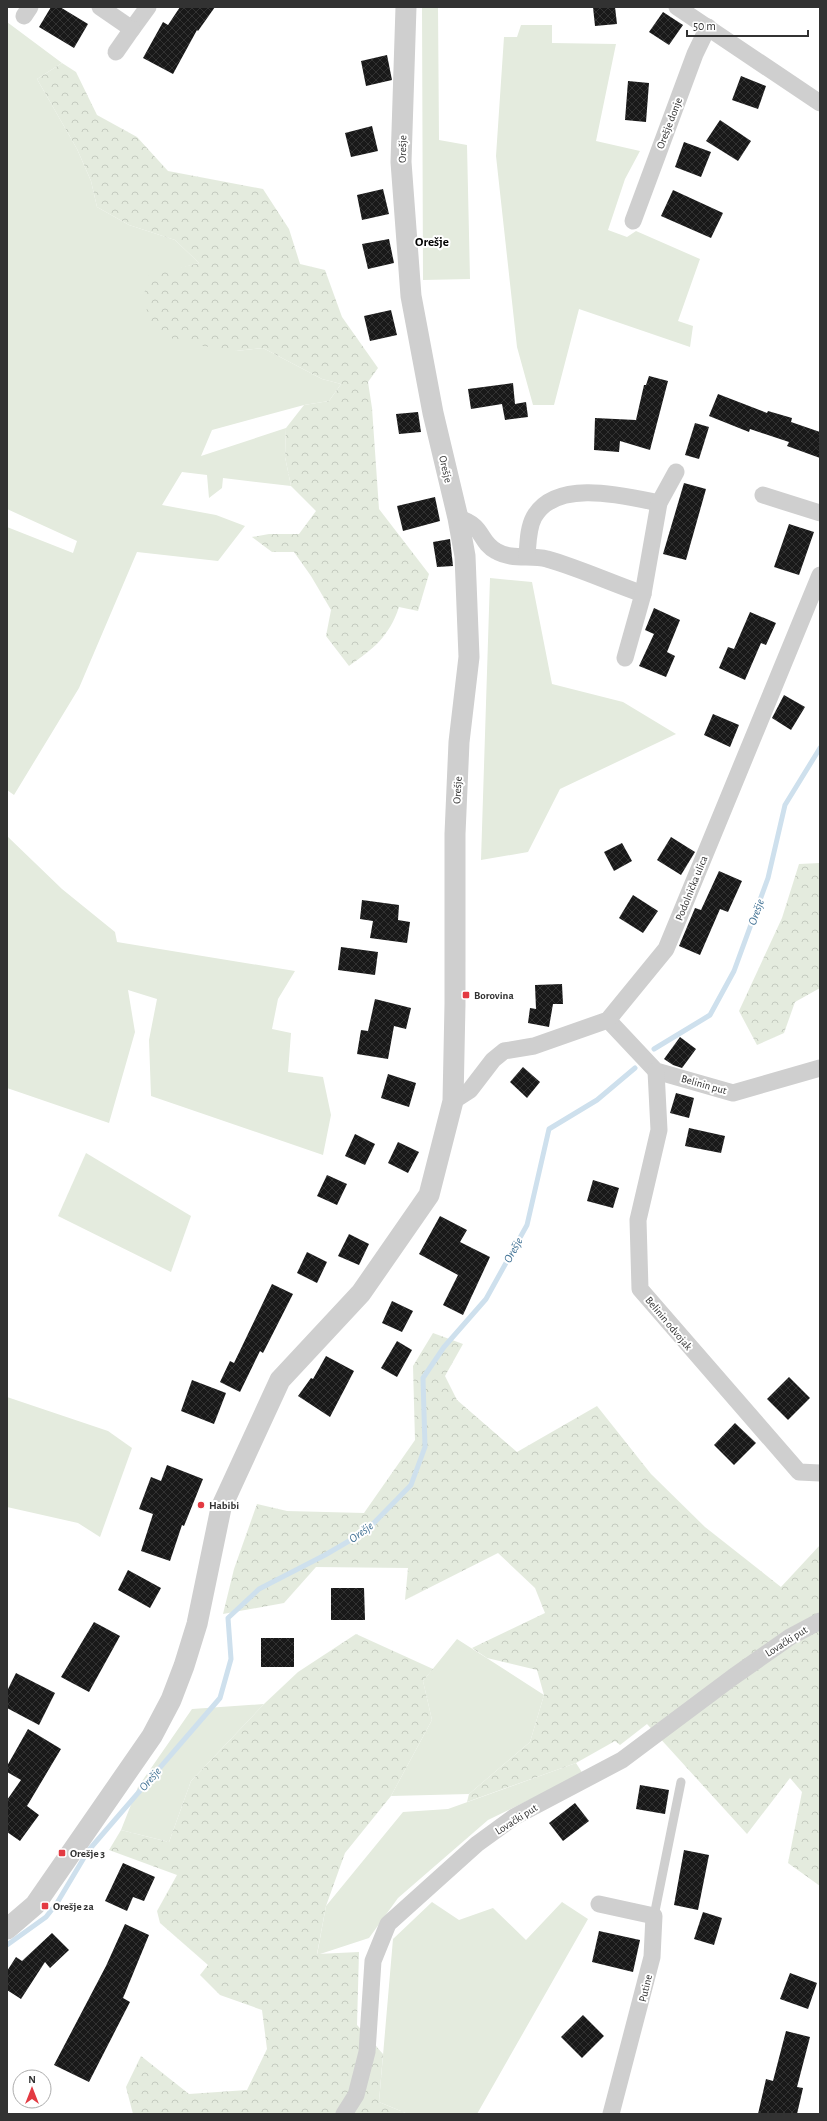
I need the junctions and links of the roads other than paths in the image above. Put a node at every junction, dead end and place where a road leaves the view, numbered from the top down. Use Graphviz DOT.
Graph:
graph roads {
  1 [pos="100,7"];
  2 [pos="148,7"];
  3 [pos="406,7"];
  4 [pos="677,7"];
  5 [pos="708,27"];
  6 [pos="132,29"];
  7 [pos="116,52"];
  8 [pos="820,103"];
  9 [pos="633,221"];
  10 [pos="676,472"];
  11 [pos="763,494"];
  12 [pos="659,503"];
  13 [pos="820,512"];
  14 [pos="458,518"];
  15 [pos="527,556"];
  16 [pos="820,575"];
  17 [pos="642,594"];
  18 [pos="625,658"];
  19 [pos="608,1020"];
  20 [pos="820,1068"];
  21 [pos="656,1071"];
  22 [pos="453,1101"];
  23 [pos="820,1473"];
  24 [pos="820,1621"];
  25 [pos="681,1782"];
  26 [pos="599,1904"];
  27 [pos="654,1916"];
  28 [pos="7,1929"];
  29 [pos="344,2114"];
  30 [pos="611,2114"];
  1 -- 6 [label="street"];
  2 -- 6 [label="street"];
  3 -- 14 [label="street, Orešje"];
  4 -- 5 [label="street"];
  5 -- 8 [label="street"];
  5 -- 9 [label="street, Orešje donje"];
  6 -- 7 [label="street"];
  10 -- 12 [label="street"];
  11 -- 13 [label="street"];
  12 -- 15 [label="street"];
  12 -- 17 [label="street"];
  14 -- 15 [label="street"];
  14 -- 22 [label="street, Orešje"];
  15 -- 17 [label="street"];
  16 -- 19 [label="street, Podolnička ulica"];
  17 -- 18 [label="street"];
  19 -- 21 [label="street"];
  19 -- 22 [label="street"];
  20 -- 21 [label="street, Belinin put"];
  21 -- 23 [label="street, Belinin odvojak"];
  22 -- 28 [label="street, Orešje"];
  24 -- 29 [label="street, Lovački put"];
  25 -- 27 [label="lane"];
  26 -- 27 [label="street"];
  27 -- 30 [label="street, Putine"];
}
